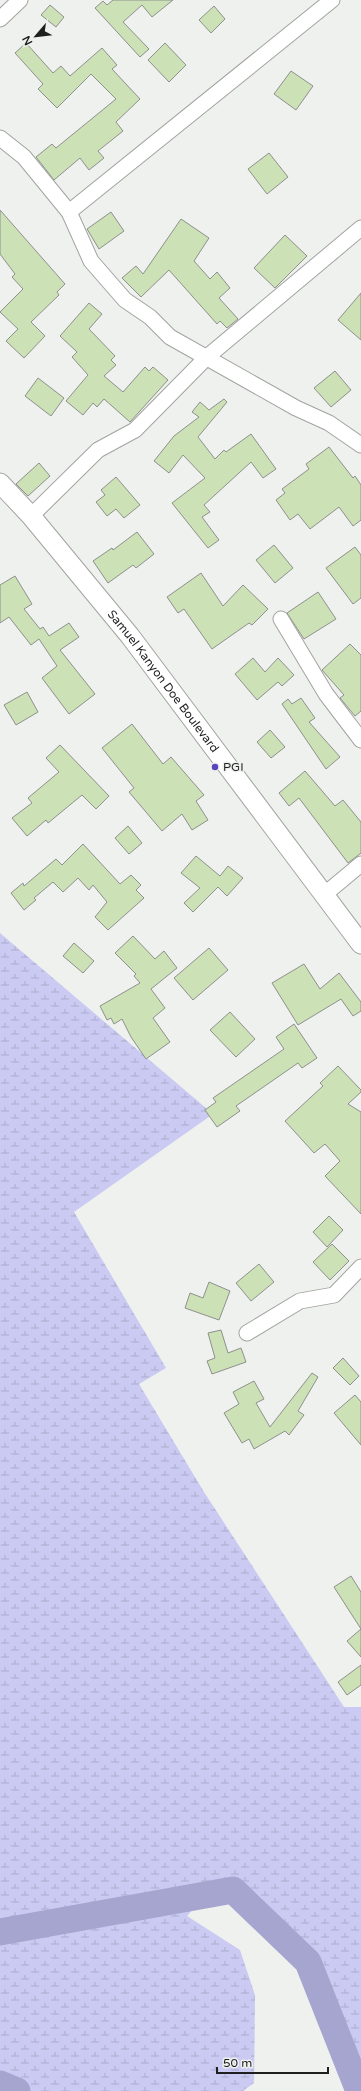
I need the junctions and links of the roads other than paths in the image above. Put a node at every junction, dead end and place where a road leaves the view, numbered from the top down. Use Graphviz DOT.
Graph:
graph roads {
  1 [pos="20,0"];
  2 [pos="332,0"];
  3 [pos="0,19"];
  4 [pos="0,138"];
  5 [pos="69,212"];
  6 [pos="361,228"];
  7 [pos="207,357"];
  8 [pos="361,445"];
  9 [pos="0,483"];
  10 [pos="31,516"];
  11 [pos="281,619"];
  12 [pos="361,740"];
  13 [pos="361,864"];
  14 [pos="325,894"];
  15 [pos="361,944"];
  16 [pos="361,1267"];
  17 [pos="247,1333"];
  1 -- 3 [label="street"];
  2 -- 5 [label="street"];
  4 -- 5 [label="street"];
  5 -- 7 [label="street"];
  6 -- 7 [label="street"];
  7 -- 8 [label="street"];
  7 -- 10 [label="street"];
  9 -- 10 [label="street, Samuel Kanyon Doe Boulevard"];
  10 -- 14 [label="street, Samuel Kanyon Doe Boulevard"];
  11 -- 12 [label="street"];
  13 -- 14 [label="street"];
  14 -- 15 [label="street, Samuel Kanyon Doe Boulevard"];
  16 -- 17 [label="street"];
}
